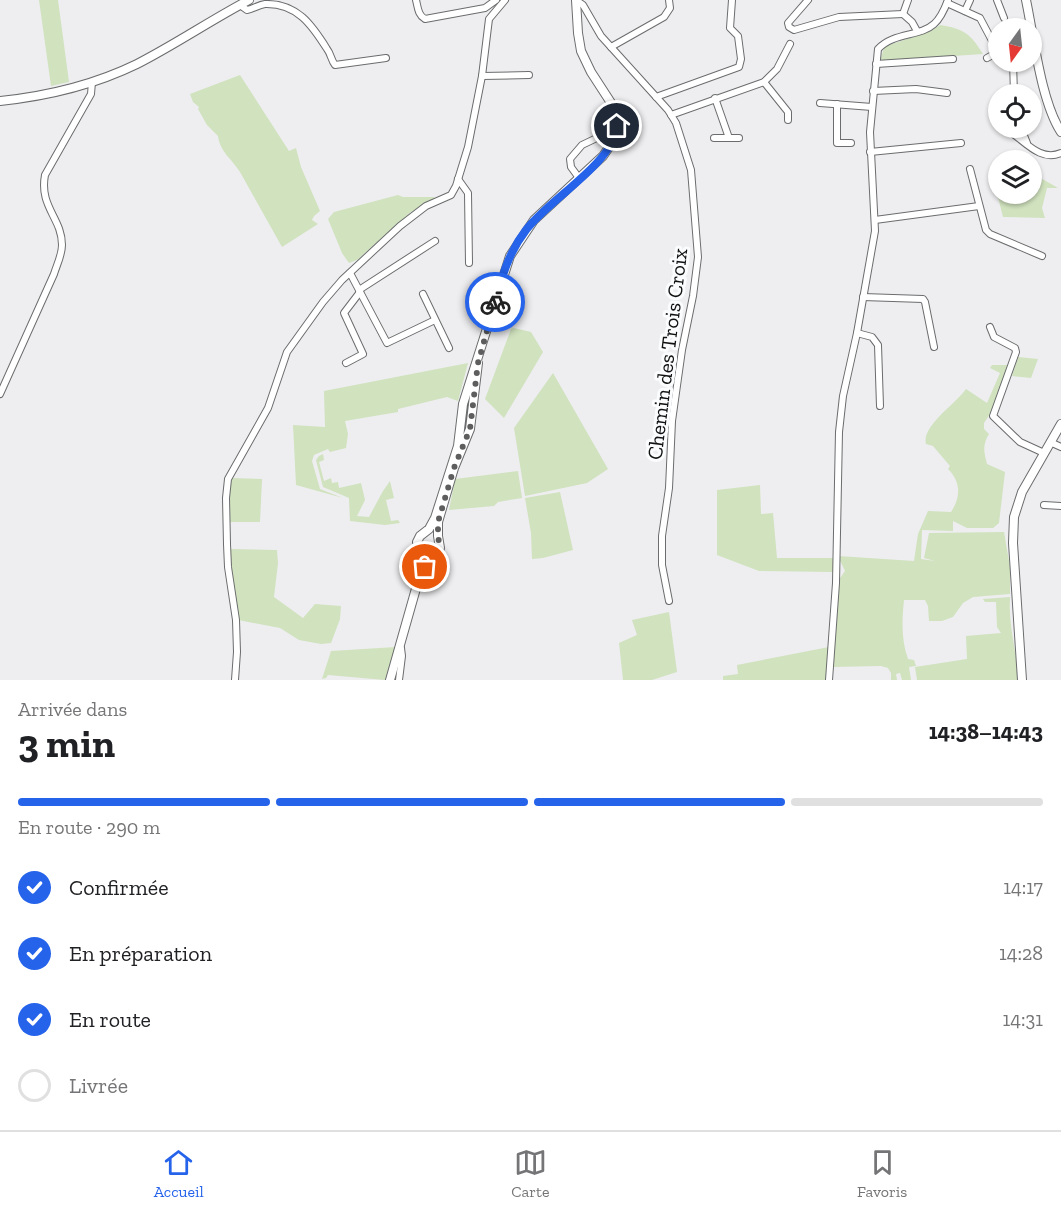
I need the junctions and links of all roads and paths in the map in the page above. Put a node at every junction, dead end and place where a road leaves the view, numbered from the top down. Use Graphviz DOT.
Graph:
graph roads {
  1 [pos="249,0"];
  2 [pos="416,0"];
  3 [pos="496,0"];
  4 [pos="505,0"];
  5 [pos="576,0"];
  6 [pos="669,0"];
  7 [pos="732,0"];
  8 [pos="808,0"];
  9 [pos="908,0"];
  10 [pos="970,0"];
  11 [pos="997,0"];
  12 [pos="1026,0"];
  13 [pos="948,2"];
  14 [pos="240,5"];
  15 [pos="965,11"];
  16 [pos="903,14"];
  17 [pos="589,16"];
  18 [pos="1004,18"];
  19 [pos="577,19"];
  20 [pos="917,31"];
  21 [pos="790,44"];
  22 [pos="611,46"];
  23 [pos="386,58"];
  24 [pos="987,58"];
  25 [pos="953,59"];
  26 [pos="876,64"];
  27 [pos="529,75"];
  28 [pos="483,76"];
  29 [pos="92,82"];
  30 [pos="764,82"];
  31 [pos="873,91"];
  32 [pos="947,93"];
  33 [pos="656,97"];
  34 [pos="716,98"];
  35 [pos="0,101"];
  36 [pos="820,103"];
  37 [pos="837,104"];
  38 [pos="872,107"];
  39 [pos="671,115"];
  40 [pos="788,120"];
  41 [pos="1061,132"];
  42 [pos="603,135"];
  43 [pos="714,138"];
  44 [pos="729,138"];
  45 [pos="739,138"];
  46 [pos="1020,138"];
  47 [pos="1026,138"];
  48 [pos="851,143"];
  49 [pos="961,143"];
  50 [pos="1028,143"];
  51 [pos="870,152"];
  52 [pos="1061,153"];
  53 [pos="970,169"];
  54 [pos="579,178"];
  55 [pos="458,179"];
  56 [pos="979,206"];
  57 [pos="875,220"];
  58 [pos="422,237"];
  59 [pos="435,241"];
  60 [pos="427,246"];
  61 [pos="1042,256"];
  62 [pos="469,263"];
  63 [pos="350,273"];
  64 [pos="360,291"];
  65 [pos="423,294"];
  66 [pos="863,297"];
  67 [pos="435,320"];
  68 [pos="990,327"];
  69 [pos="857,333"];
  70 [pos="934,347"];
  71 [pos="449,348"];
  72 [pos="346,363"];
  73 [pos="478,363"];
  74 [pos="0,394"];
  75 [pos="880,406"];
  76 [pos="1061,424"];
  77 [pos="1050,442"];
  78 [pos="1061,447"];
  79 [pos="1044,453"];
  80 [pos="1044,505"];
  81 [pos="1061,506"];
  82 [pos="425,533"];
  83 [pos="438,536"];
  84 [pos="419,552"];
  85 [pos="432,556"];
  86 [pos="419,578"];
  87 [pos="669,601"];
  88 [pos="400,648"];
  89 [pos="235,680"];
  90 [pos="390,680"];
  91 [pos="399,680"];
  92 [pos="830,680"];
  93 [pos="1022,680"];
  1 -- 14 [label="main road"];
  2 -- 3 [label="street"];
  4 -- 28 [label="street"];
  5 -- 17 [label="street, Chemin des Trois Croix"];
  5 -- 19 [label="main road"];
  6 -- 22 [label="street"];
  7 -- 33 [label="street"];
  8 -- 16 [label="street"];
  9 -- 16 [label="street"];
  10 -- 15 [label="street"];
  11 -- 18 [label="street"];
  12 -- 41 [label="main road"];
  13 -- 15 [label="street"];
  13 -- 20 [label="street"];
  14 -- 23 [label="street"];
  14 -- 29 [label="main road"];
  15 -- 24 [label="street"];
  16 -- 20 [label="street"];
  17 -- 19 [label="street"];
  17 -- 22 [label="street, Chemin des Trois Croix"];
  19 -- 54 [label="main road"];
  20 -- 26 [label="street"];
  21 -- 30 [label="street"];
  22 -- 33 [label="street, Chemin des Trois Croix"];
  25 -- 26 [label="street"];
  26 -- 31 [label="street"];
  27 -- 28 [label="street"];
  28 -- 55 [label="street"];
  29 -- 35 [label="main road"];
  29 -- 74 [label="street"];
  30 -- 34 [label="street"];
  30 -- 40 [label="street"];
  31 -- 32 [label="street"];
  31 -- 38 [label="street"];
  33 -- 39 [label="street, Chemin des Trois Croix"];
  34 -- 39 [label="street"];
  34 -- 44 [label="street"];
  36 -- 37 [label="street"];
  37 -- 38 [label="street"];
  37 -- 48 [label="street"];
  38 -- 51 [label="street"];
  39 -- 87 [label="street, Chemin des Trois Croix"];
  42 -- 54 [label="street"];
  43 -- 44 [label="street"];
  44 -- 45 [label="street"];
  46 -- 50 [label="street"];
  47 -- 50 [label="street"];
  49 -- 51 [label="street"];
  50 -- 52 [label="street"];
  51 -- 57 [label="street"];
  53 -- 56 [label="street"];
  54 -- 73 [label="main road"];
  55 -- 62 [label="street"];
  55 -- 63 [label="street"];
  56 -- 57 [label="street"];
  56 -- 61 [label="street"];
  57 -- 66 [label="street"];
  58 -- 60 [label="street"];
  59 -- 60 [label="street"];
  60 -- 64 [label="street"];
  63 -- 64 [label="street"];
  63 -- 89 [label="street"];
  64 -- 67 [label="street"];
  64 -- 72 [label="street"];
  65 -- 67 [label="street"];
  66 -- 69 [label="street"];
  66 -- 70 [label="street"];
  67 -- 71 [label="street"];
  68 -- 79 [label="street"];
  69 -- 75 [label="street"];
  69 -- 92 [label="street"];
  73 -- 82 [label="main road"];
  73 -- 83 [label="main road"];
  76 -- 77 [label="main road"];
  77 -- 78 [label="street"];
  77 -- 79 [label="main road"];
  79 -- 93 [label="main road"];
  80 -- 81 [label="street"];
  82 -- 83 [label="main road"];
  82 -- 84 [label="main road"];
  83 -- 85 [label="main road"];
  84 -- 85 [label="main road"];
  84 -- 86 [label="main road"];
  85 -- 86 [label="main road"];
  86 -- 88 [label="main road"];
  88 -- 90 [label="main road"];
  88 -- 91 [label="street"];
}
